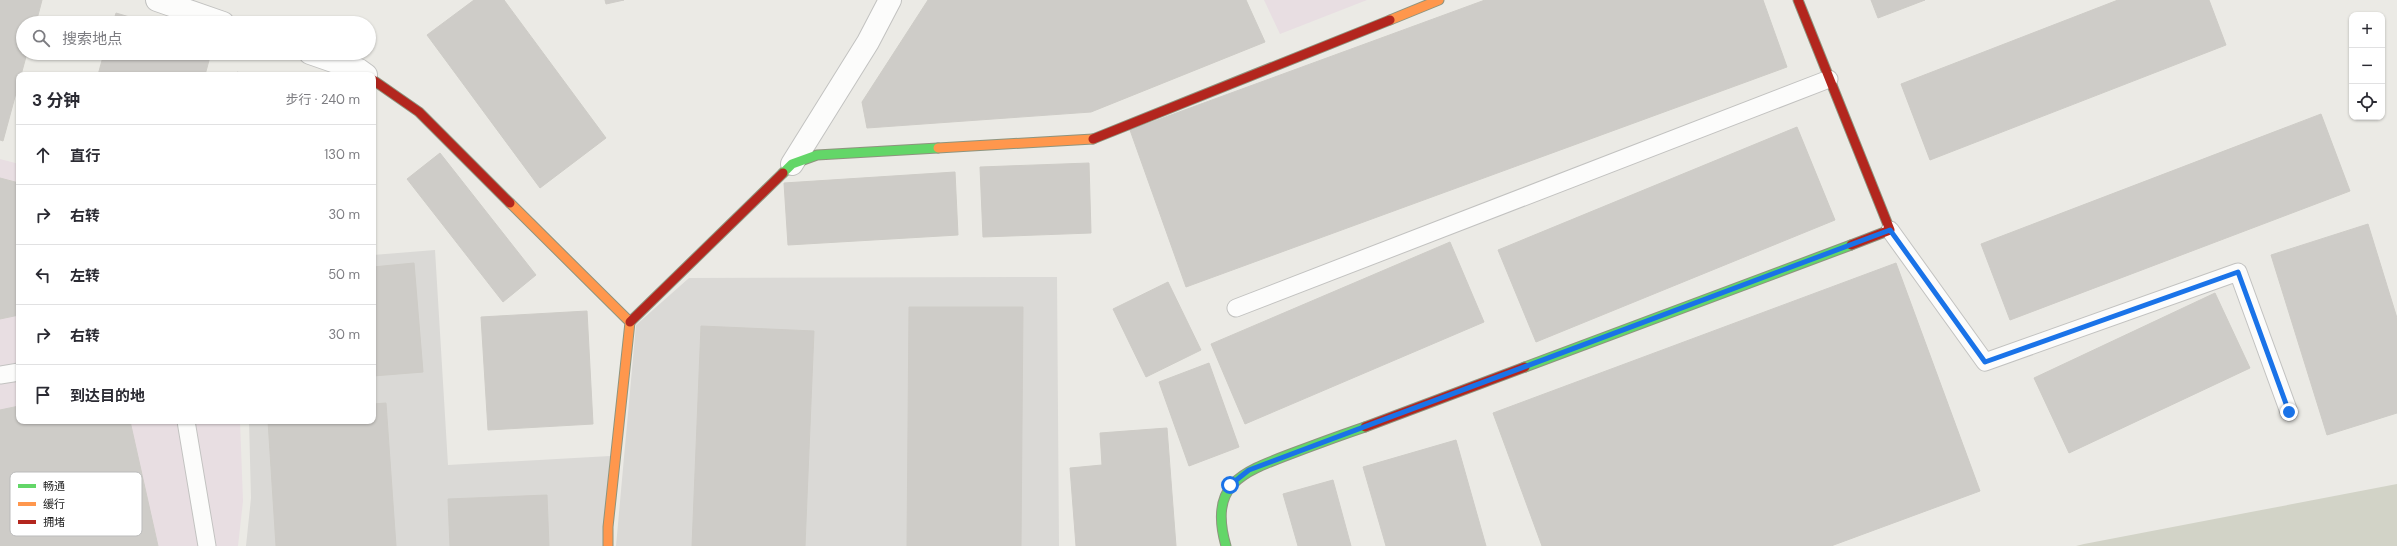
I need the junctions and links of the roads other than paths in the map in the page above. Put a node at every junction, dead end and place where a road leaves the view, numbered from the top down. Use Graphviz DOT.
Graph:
graph roads {
  1 [pos="157,0"];
  2 [pos="890,0"];
  3 [pos="1439,0"];
  4 [pos="1798,0"];
  5 [pos="203,16"];
  6 [pos="330,60"];
  7 [pos="362,72"];
  8 [pos="1829,79"];
  9 [pos="376,82"];
  10 [pos="792,164"];
  11 [pos="1890,230"];
  12 [pos="1236,308"];
  13 [pos="630,322"];
  14 [pos="16,372"];
  15 [pos="0,375"];
  16 [pos="2289,412"];
  17 [pos="187,424"];
  18 [pos="207,546"];
  19 [pos="608,546"];
  20 [pos="1226,546"];
  1 -- 5 [label="street"];
  2 -- 10 [label="street"];
  3 -- 10 [label="street"];
  4 -- 8 [label="street"];
  6 -- 7 [label="street"];
  8 -- 11 [label="street"];
  8 -- 12 [label="lane"];
  9 -- 13 [label="street"];
  10 -- 13 [label="street"];
  11 -- 16 [label="lane"];
  11 -- 20 [label="street"];
  13 -- 19 [label="street"];
  14 -- 15 [label="lane"];
  17 -- 18 [label="lane"];
}
